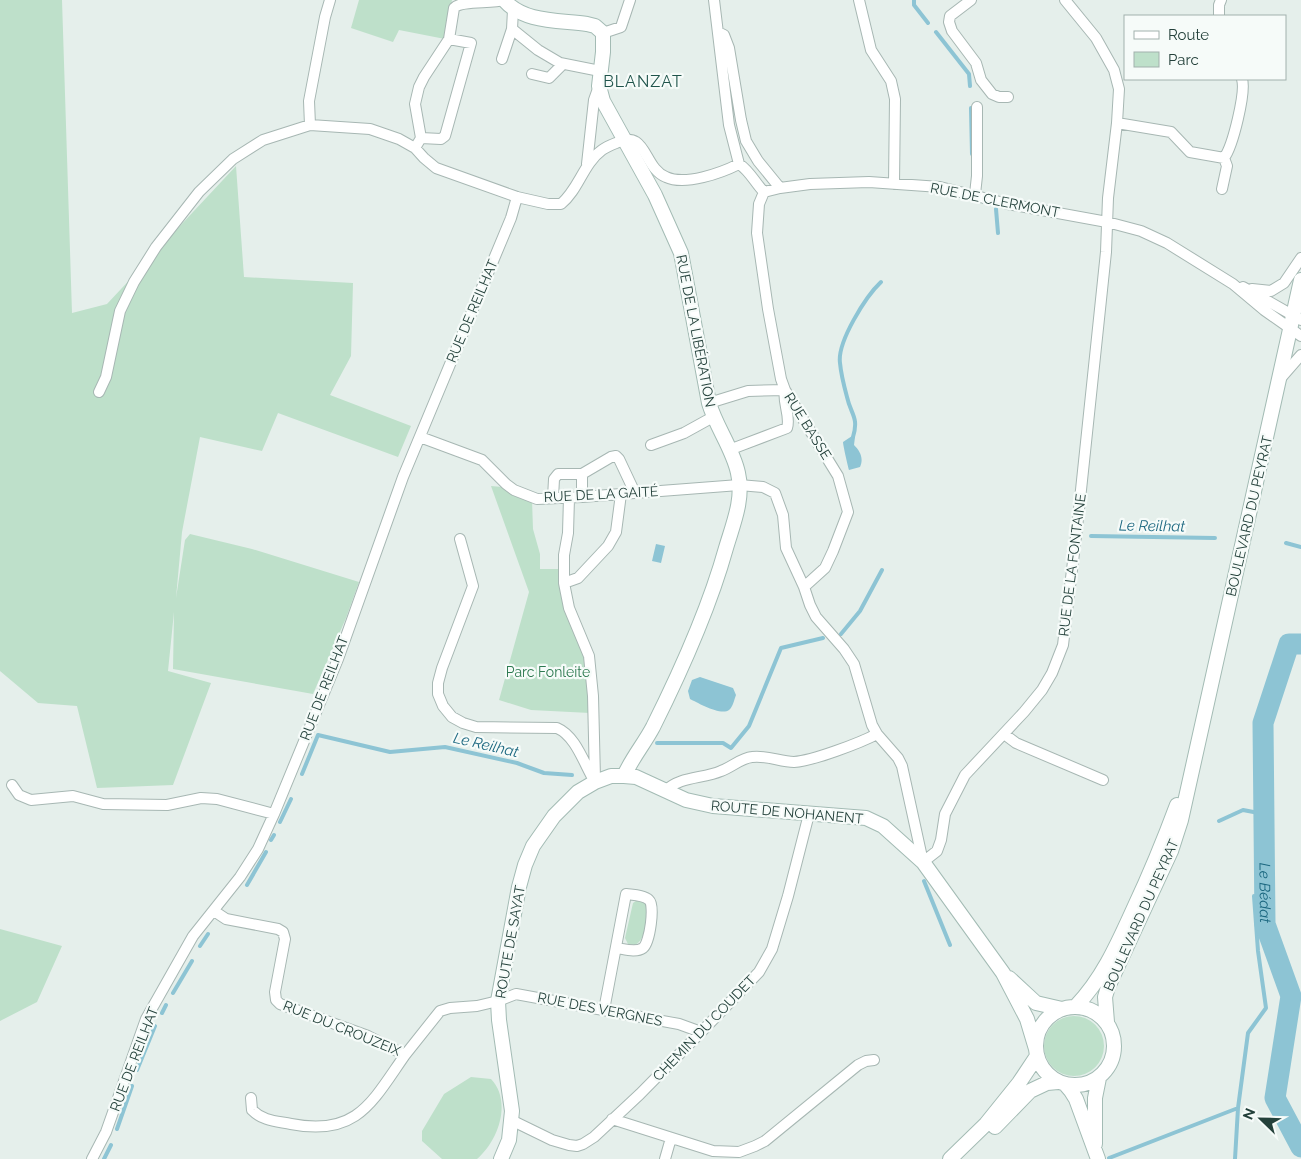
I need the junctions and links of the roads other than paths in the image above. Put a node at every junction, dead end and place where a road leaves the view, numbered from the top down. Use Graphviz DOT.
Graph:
graph roads {
  1 [pos="330,0"];
  2 [pos="630,0"];
  3 [pos="714,0"];
  4 [pos="859,0"];
  5 [pos="971,0"];
  6 [pos="1065,0"];
  7 [pos="1218,2"];
  8 [pos="507,3"];
  9 [pos="1218,15"];
  10 [pos="512,29"];
  11 [pos="718,32"];
  12 [pos="603,33"];
  13 [pos="449,39"];
  14 [pos="502,59"];
  15 [pos="563,64"];
  16 [pos="600,71"];
  17 [pos="532,74"];
  18 [pos="1242,80"];
  19 [pos="599,86"];
  20 [pos="1008,97"];
  21 [pos="977,107"];
  22 [pos="1117,123"];
  23 [pos="310,125"];
  24 [pos="421,138"];
  25 [pos="626,140"];
  26 [pos="415,148"];
  27 [pos="1224,158"];
  28 [pos="587,164"];
  29 [pos="739,164"];
  30 [pos="894,184"];
  31 [pos="780,188"];
  32 [pos="1222,189"];
  33 [pos="764,192"];
  34 [pos="975,194"];
  35 [pos="517,197"];
  36 [pos="1107,222"];
  37 [pos="1301,258"];
  38 [pos="1301,280"];
  39 [pos="1233,284"];
  40 [pos="1248,289"];
  41 [pos="1297,318"];
  42 [pos="1295,332"];
  43 [pos="1301,355"];
  44 [pos="1279,380"];
  45 [pos="784,390"];
  46 [pos="99,392"];
  47 [pos="711,410"];
  48 [pos="420,437"];
  49 [pos="651,445"];
  50 [pos="729,450"];
  51 [pos="582,474"];
  52 [pos="739,485"];
  53 [pos="635,493"];
  54 [pos="620,494"];
  55 [pos="582,497"];
  56 [pos="553,498"];
  57 [pos="568,498"];
  58 [pos="460,539"];
  59 [pos="564,583"];
  60 [pos="804,586"];
  61 [pos="877,734"];
  62 [pos="1004,734"];
  63 [pos="1196,750"];
  64 [pos="624,776"];
  65 [pos="1103,780"];
  66 [pos="595,782"];
  67 [pos="12,786"];
  68 [pos="665,791"];
  69 [pos="274,814"];
  70 [pos="809,814"];
  71 [pos="923,862"];
  72 [pos="214,911"];
  73 [pos="616,948"];
  74 [pos="1003,973"];
  75 [pos="498,1001"];
  76 [pos="1069,1008"];
  77 [pos="604,1010"];
  78 [pos="1107,1022"];
  79 [pos="701,1032"];
  80 [pos="1037,1052"];
  81 [pos="405,1055"];
  82 [pos="874,1060"];
  83 [pos="1099,1078"];
  84 [pos="1061,1083"];
  85 [pos="251,1098"];
  86 [pos="612,1119"];
  87 [pos="511,1120"];
  88 [pos="670,1138"];
  89 [pos="1097,1156"];
  90 [pos="92,1159"];
  91 [pos="500,1159"];
  92 [pos="664,1159"];
  93 [pos="951,1159"];
  1 -- 23 [label="street"];
  2 -- 12 [label="street"];
  3 -- 11 [label="street"];
  4 -- 30 [label="street"];
  5 -- 20 [label="street"];
  6 -- 22 [label="street, RUE DE LA FONTAINE"];
  7 -- 9 [label="street"];
  8 -- 10 [label="street"];
  8 -- 12 [label="street"];
  8 -- 13 [label="street"];
  10 -- 14 [label="street"];
  10 -- 15 [label="street"];
  11 -- 29 [label="street"];
  11 -- 31 [label="street"];
  12 -- 16 [label="street"];
  13 -- 24 [label="street"];
  13 -- 24 [label="street"];
  15 -- 16 [label="street"];
  15 -- 17 [label="street"];
  16 -- 19 [label="street"];
  18 -- 27 [label="street"];
  19 -- 25 [label="street, RUE DE LA LIBÉRATION"];
  19 -- 28 [label="street"];
  21 -- 34 [label="street"];
  22 -- 27 [label="street"];
  22 -- 36 [label="street, RUE DE LA FONTAINE"];
  23 -- 26 [label="street"];
  23 -- 46 [label="street"];
  24 -- 26 [label="street"];
  25 -- 28 [label="street"];
  25 -- 29 [label="street"];
  25 -- 47 [label="street, RUE DE LA LIBÉRATION"];
  26 -- 35 [label="street"];
  27 -- 32 [label="street"];
  28 -- 35 [label="street"];
  29 -- 33 [label="street"];
  30 -- 31 [label="street, RUE DE CLERMONT"];
  30 -- 34 [label="street, RUE DE CLERMONT"];
  31 -- 33 [label="street, RUE DE CLERMONT"];
  33 -- 45 [label="street, RUE BASSE"];
  34 -- 36 [label="street, RUE DE CLERMONT"];
  35 -- 48 [label="street, RUE DE REILHAT"];
  36 -- 39 [label="street, RUE DE CLERMONT"];
  36 -- 62 [label="street, RUE DE LA FONTAINE"];
  37 -- 40 [label="street, RUE DE CLERMONT"];
  38 -- 41 [label="street, BOULEVARD DU PEYRAT"];
  39 -- 40 [label="street, RUE DE CLERMONT"];
  39 -- 42 [label="street, RUE DE CLERMONT"];
  40 -- 41 [label="street, RUE DE CLERMONT"];
  41 -- 42 [label="street, BOULEVARD DU PEYRAT"];
  42 -- 44 [label="street, BOULEVARD DU PEYRAT"];
  43 -- 44 [label="street"];
  44 -- 63 [label="street, BOULEVARD DU PEYRAT"];
  45 -- 47 [label="street"];
  45 -- 50 [label="street"];
  45 -- 60 [label="street, RUE BASSE"];
  47 -- 49 [label="street"];
  47 -- 50 [label="street, RUE DE LA LIBÉRATION"];
  48 -- 56 [label="street, RUE DE LA GAITÉ"];
  48 -- 69 [label="street, RUE DE REILHAT"];
  50 -- 52 [label="street, RUE DE LA LIBÉRATION"];
  51 -- 53 [label="street"];
  51 -- 55 [label="street"];
  51 -- 56 [label="street"];
  52 -- 53 [label="street, RUE DE LA GAITÉ"];
  52 -- 60 [label="street, RUE DE LA GAITÉ"];
  52 -- 64 [label="street, RUE DE LA LIBÉRATION"];
  53 -- 54 [label="street, RUE DE LA GAITÉ"];
  54 -- 55 [label="street, RUE DE LA GAITÉ"];
  54 -- 59 [label="street"];
  55 -- 57 [label="street, RUE DE LA GAITÉ"];
  56 -- 57 [label="street, RUE DE LA GAITÉ"];
  57 -- 59 [label="street"];
  58 -- 66 [label="street"];
  59 -- 66 [label="street"];
  60 -- 61 [label="street"];
  61 -- 68 [label="street"];
  61 -- 71 [label="street"];
  62 -- 65 [label="street"];
  62 -- 71 [label="street, RUE DE LA FONTAINE"];
  63 -- 76 [label="street, BOULEVARD DU PEYRAT"];
  63 -- 78 [label="street, BOULEVARD DU PEYRAT"];
  64 -- 66 [label="street, ROUTE DE SAYAT"];
  64 -- 68 [label="street, ROUTE DE NOHANENT"];
  66 -- 75 [label="street, ROUTE DE SAYAT"];
  67 -- 69 [label="street"];
  68 -- 70 [label="street, ROUTE DE NOHANENT"];
  69 -- 72 [label="street, RUE DE REILHAT"];
  70 -- 71 [label="street, ROUTE DE NOHANENT"];
  70 -- 79 [label="street, CHEMIN DU COUDET"];
  71 -- 74 [label="street, ROUTE DE NOHANENT"];
  72 -- 81 [label="street, RUE DU CROUZEIX"];
  72 -- 90 [label="street, RUE DE REILHAT"];
  73 -- 73 [label="street"];
  73 -- 77 [label="street"];
  74 -- 76 [label="street, ROUTE DE NOHANENT"];
  74 -- 80 [label="street, ROUTE DE NOHANENT"];
  75 -- 77 [label="street, RUE DES VERGNES"];
  75 -- 81 [label="street, RUE DU CROUZEIX"];
  75 -- 87 [label="street, ROUTE DE SAYAT"];
  76 -- 78 [label="street"];
  76 -- 80 [label="street"];
  77 -- 79 [label="street, RUE DES VERGNES"];
  78 -- 83 [label="street"];
  79 -- 86 [label="street, CHEMIN DU COUDET"];
  80 -- 84 [label="street"];
  80 -- 93 [label="street"];
  81 -- 85 [label="street"];
  82 -- 88 [label="street"];
  83 -- 84 [label="street"];
  83 -- 89 [label="street"];
  84 -- 89 [label="street"];
  84 -- 93 [label="street"];
  86 -- 87 [label="street, CHEMIN DU COUDET"];
  86 -- 88 [label="street"];
  87 -- 91 [label="street, ROUTE DE SAYAT"];
  88 -- 92 [label="street"];
}
